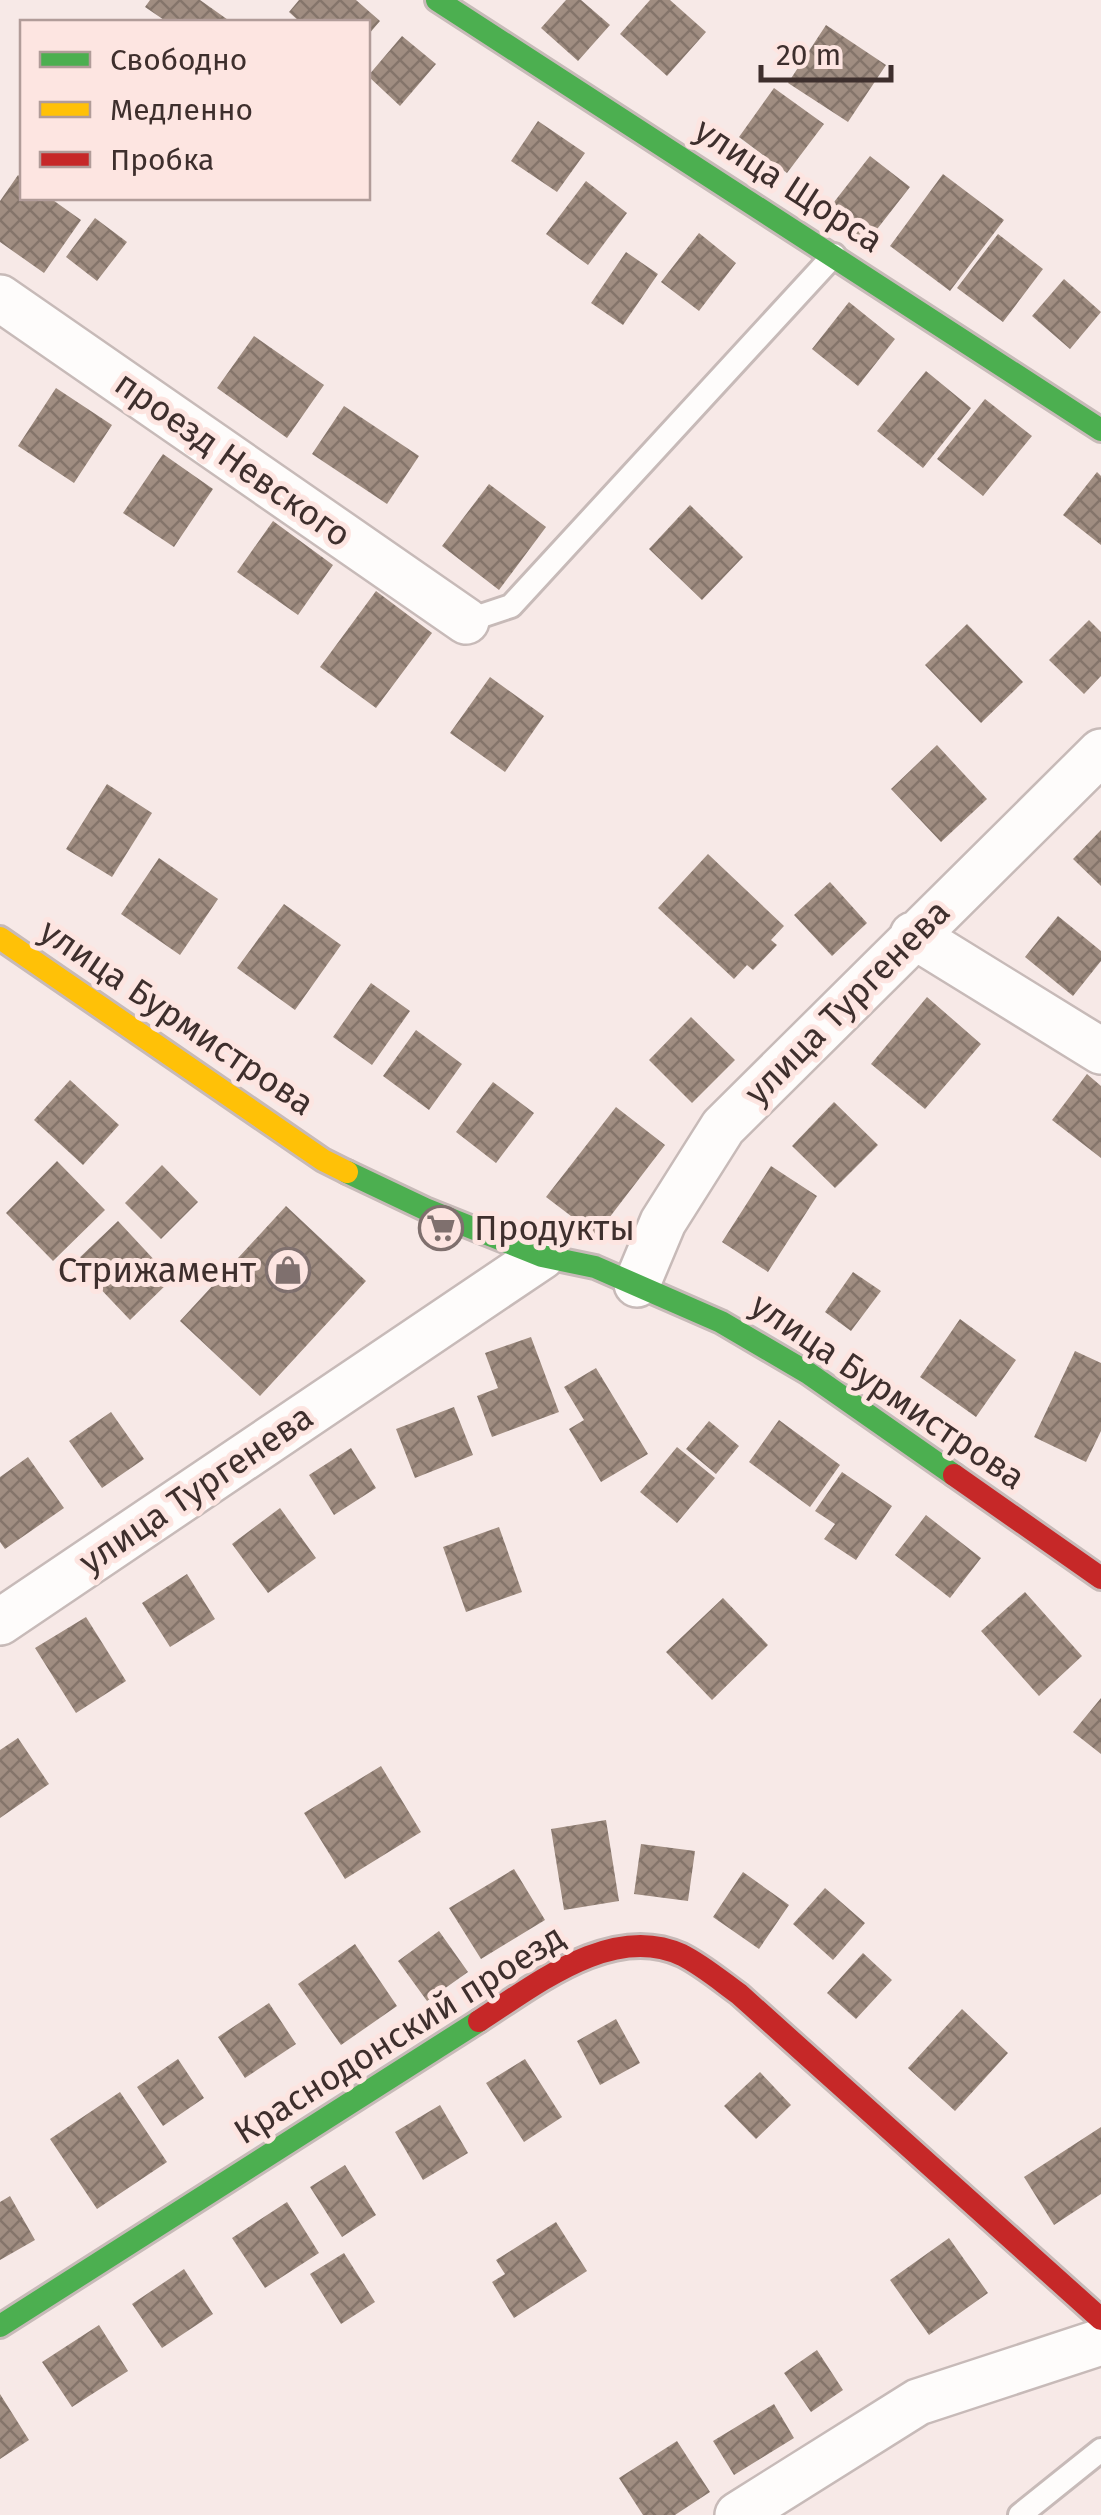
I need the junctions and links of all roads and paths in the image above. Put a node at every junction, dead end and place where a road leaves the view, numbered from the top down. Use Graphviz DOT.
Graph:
graph roads {
  1 [pos="437,0"];
  2 [pos="834,255"];
  3 [pos="0,298"];
  4 [pos="1101,430"];
  5 [pos="466,621"];
  6 [pos="1101,752"];
  7 [pos="913,935"];
  8 [pos="0,938"];
  9 [pos="1101,1051"];
  10 [pos="542,1256"];
  11 [pos="637,1284"];
  12 [pos="1101,1578"];
  13 [pos="0,1622"];
  14 [pos="1101,2319"];
  15 [pos="0,2326"];
  16 [pos="1101,2342"];
  17 [pos="1101,2450"];
  18 [pos="738,2515"];
  19 [pos="1020,2515"];
  1 -- 2 [label="street, улица Щорса"];
  2 -- 4 [label="street, улица Щорса"];
  2 -- 5 [label="lane"];
  3 -- 5 [label="street, проезд Невского"];
  6 -- 7 [label="street, улица Тургенева"];
  7 -- 9 [label="street"];
  7 -- 11 [label="street, улица Тургенева"];
  8 -- 10 [label="street, улица Бурмистрова"];
  10 -- 11 [label="street, улица Бурмистрова"];
  10 -- 13 [label="street, улица Тургенева"];
  11 -- 12 [label="street, улица Бурмистрова"];
  14 -- 15 [label="street, Краснодонский проезд"];
  16 -- 18 [label="street"];
  17 -- 19 [label="lane"];
}
